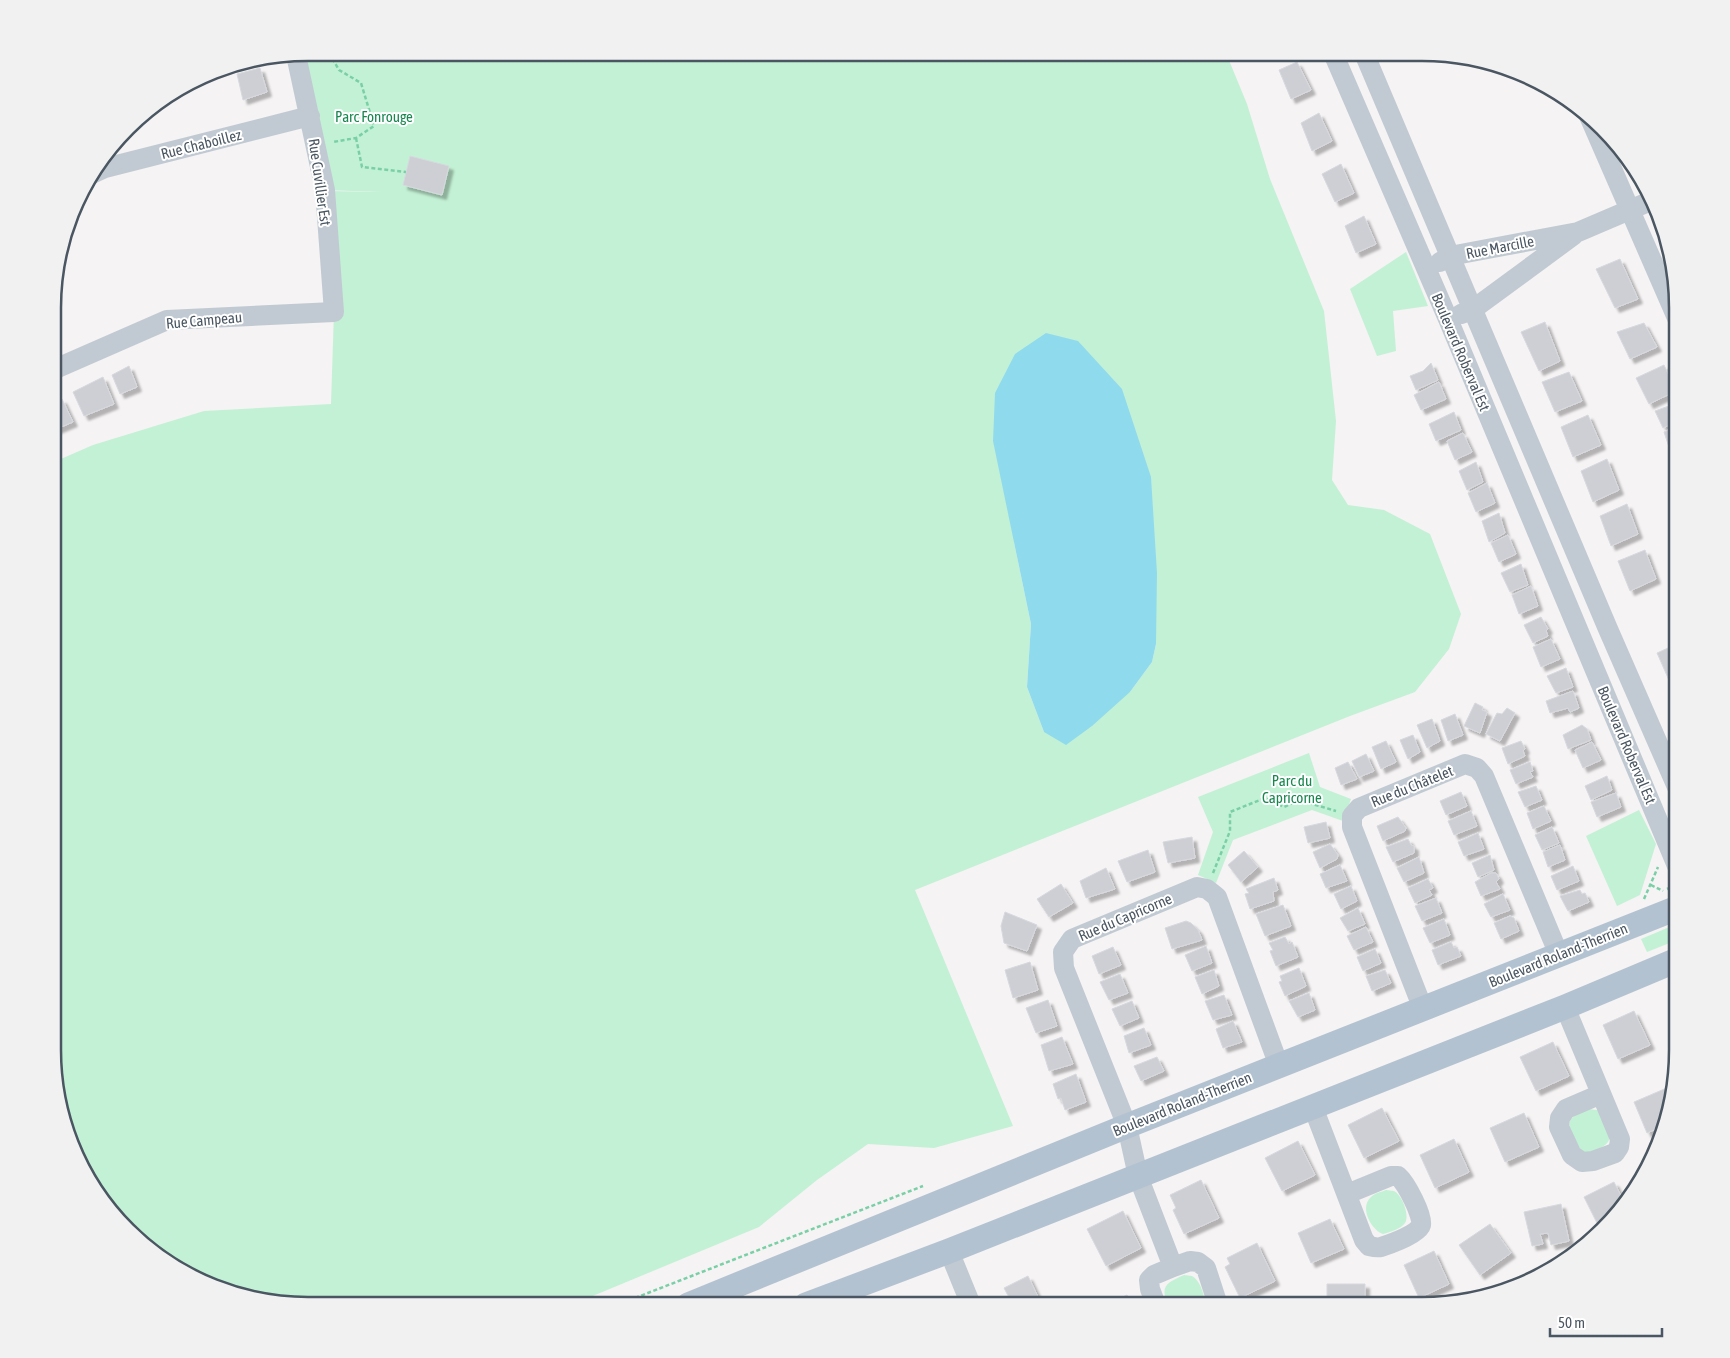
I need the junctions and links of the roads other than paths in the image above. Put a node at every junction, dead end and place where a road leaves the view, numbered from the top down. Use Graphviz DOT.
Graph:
graph roads {
  1 [pos="1336,61"];
  2 [pos="1367,61"];
  3 [pos="298,62"];
  4 [pos="310,116"];
  5 [pos="1599,137"];
  6 [pos="105,168"];
  7 [pos="1645,203"];
  8 [pos="1630,210"];
  9 [pos="1578,232"];
  10 [pos="1450,256"];
  11 [pos="1426,270"];
  12 [pos="1668,296"];
  13 [pos="1472,310"];
  14 [pos="334,312"];
  15 [pos="1448,319"];
  16 [pos="61,366"];
  17 [pos="1613,642"];
  18 [pos="1588,652"];
  19 [pos="1669,769"];
  20 [pos="1669,847"];
  21 [pos="1669,900"];
  22 [pos="1559,955"];
  23 [pos="1669,963"];
  24 [pos="1565,1007"];
  25 [pos="1423,1009"];
  26 [pos="1279,1066"];
  27 [pos="1601,1094"];
  28 [pos="1313,1107"];
  29 [pos="1127,1126"];
  30 [pos="1138,1176"];
  31 [pos="1347,1194"];
  32 [pos="949,1251"];
  33 [pos="1173,1267"];
  34 [pos="708,1297"];
  35 [pos="827,1297"];
  36 [pos="968,1297"];
  37 [pos="1153,1297"];
  38 [pos="1215,1297"];
  1 -- 11 [label="street, Boulevard Roberval Est"];
  2 -- 10 [label="street, Boulevard Roberval Est"];
  3 -- 4 [label="street, Rue Cuvillier Est"];
  4 -- 6 [label="street, Rue Chaboillez"];
  4 -- 14 [label="street, Rue Cuvillier Est"];
  5 -- 8 [label="street"];
  7 -- 8 [label="street, Rue Marcille"];
  8 -- 9 [label="street, Rue Marcille"];
  8 -- 12 [label="street"];
  9 -- 10 [label="street, Rue Marcille"];
  9 -- 13 [label="street, Rue Marcille"];
  10 -- 11 [label="street, Rue Marcille"];
  10 -- 13 [label="street, Boulevard Roberval Est"];
  11 -- 15 [label="street, Boulevard Roberval Est"];
  13 -- 15 [label="street, Rue Marcille"];
  13 -- 17 [label="street, Boulevard Roberval Est"];
  14 -- 16 [label="street, Rue Campeau"];
  15 -- 18 [label="street, Boulevard Roberval Est"];
  17 -- 18 [label="street"];
  17 -- 19 [label="street, Boulevard Roberval Est"];
  18 -- 20 [label="street, Boulevard Roberval Est"];
  21 -- 22 [label="main road, Boulevard Roland-Therrien"];
  22 -- 25 [label="main road, Boulevard Roland-Therrien"];
  22 -- 25 [label="street, Rue du Châtelet"];
  23 -- 24 [label="main road"];
  24 -- 27 [label="street"];
  24 -- 28 [label="main road"];
  25 -- 26 [label="main road, Boulevard Roland-Therrien"];
  26 -- 29 [label="main road, Boulevard Roland-Therrien"];
  26 -- 29 [label="street, Rue du Capricorne"];
  28 -- 30 [label="main road"];
  28 -- 31 [label="street"];
  29 -- 30 [label="street, Rue du Capricorne"];
  29 -- 34 [label="main road, Boulevard Roland-Therrien"];
  30 -- 32 [label="main road"];
  30 -- 33 [label="street, Rue du Capricorne"];
  32 -- 35 [label="main road"];
  32 -- 36 [label="street"];
  33 -- 37 [label="street"];
  33 -- 38 [label="street"];
}
